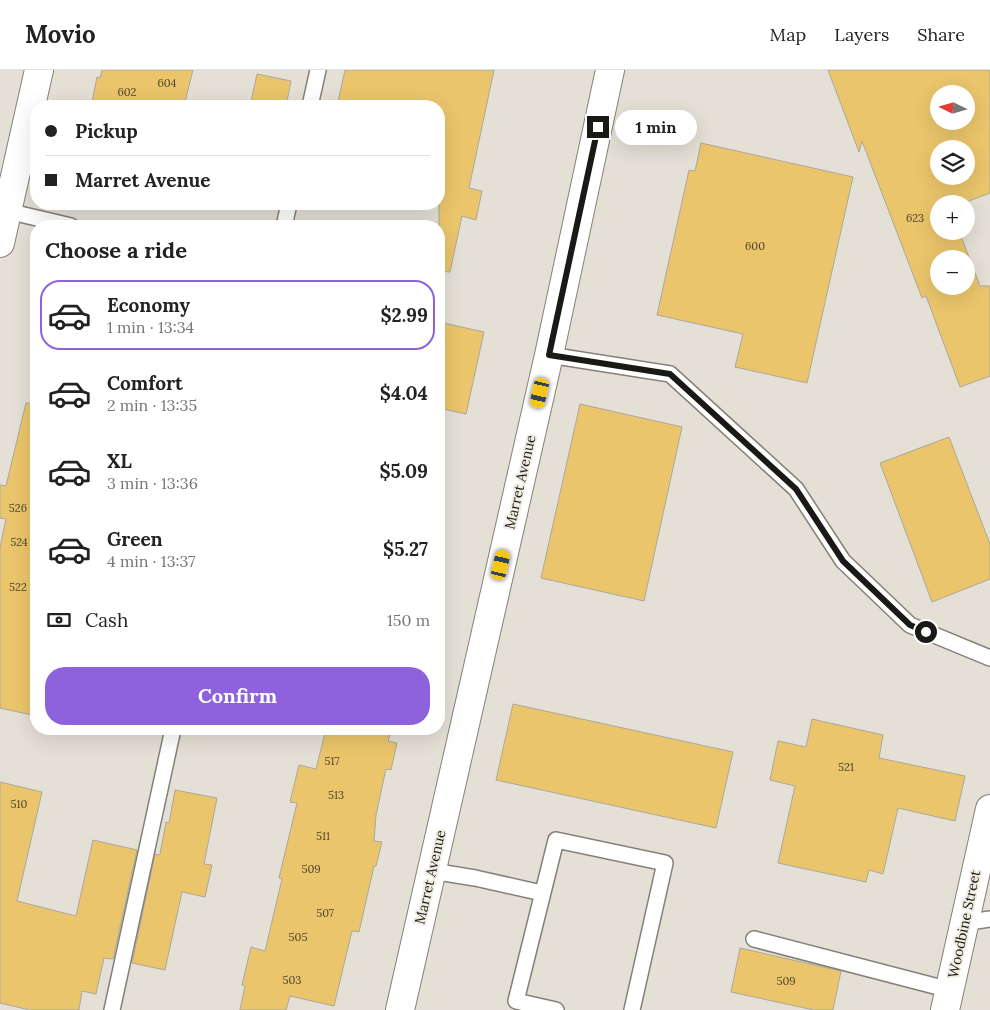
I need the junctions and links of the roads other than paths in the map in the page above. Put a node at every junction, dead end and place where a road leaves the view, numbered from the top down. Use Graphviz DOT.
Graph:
graph roads {
  1 [pos="39,70"];
  2 [pos="318,70"];
  3 [pos="610,70"];
  4 [pos="30,100"];
  5 [pos="30,100"];
  6 [pos="311,100"];
  7 [pos="8,174"];
  8 [pos="7,211"];
  9 [pos="46,220"];
  10 [pos="0,243"];
  11 [pos="549,355"];
  12 [pos="990,658"];
  13 [pos="173,735"];
  14 [pos="990,809"];
  15 [pos="432,870"];
  16 [pos="542,892"];
  17 [pos="977,921"];
  18 [pos="754,939"];
  19 [pos="947,1000"];
  20 [pos="112,1010"];
  21 [pos="400,1010"];
  22 [pos="556,1010"];
  23 [pos="632,1010"];
  1 -- 5 [label="street"];
  2 -- 6 [label="lane"];
  3 -- 11 [label="street, Marret Avenue"];
  4 -- 7 [label="street"];
  7 -- 8 [label="street"];
  8 -- 9 [label="lane"];
  8 -- 10 [label="street"];
  11 -- 12 [label="lane"];
  11 -- 15 [label="street, Marret Avenue"];
  13 -- 20 [label="lane"];
  14 -- 17 [label="street, Woodbine Street"];
  15 -- 16 [label="lane"];
  15 -- 21 [label="street, Marret Avenue"];
  16 -- 22 [label="lane"];
  16 -- 23 [label="lane"];
  17 -- 19 [label="street, Woodbine Street"];
  18 -- 19 [label="lane"];
}
